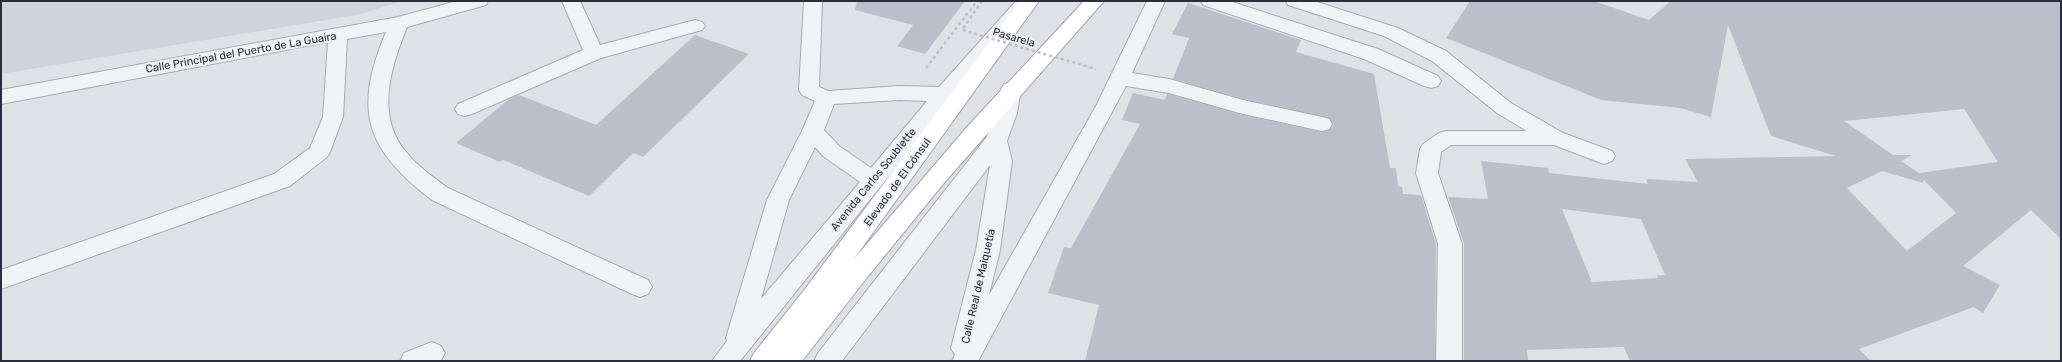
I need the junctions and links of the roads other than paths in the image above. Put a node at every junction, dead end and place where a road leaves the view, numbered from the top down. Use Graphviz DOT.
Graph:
graph roads {
  1 [pos="479,1"];
  2 [pos="571,1"];
  3 [pos="813,1"];
  4 [pos="1026,1"];
  5 [pos="1030,1"];
  6 [pos="1095,1"];
  7 [pos="1156,1"];
  8 [pos="1210,1"];
  9 [pos="1295,1"];
  10 [pos="399,23"];
  11 [pos="695,26"];
  12 [pos="338,34"];
  13 [pos="594,53"];
  14 [pos="1120,78"];
  15 [pos="1431,81"];
  16 [pos="1011,89"];
  17 [pos="818,94"];
  18 [pos="944,94"];
  19 [pos="1,97"];
  20 [pos="465,109"];
  21 [pos="1322,124"];
  22 [pos="813,131"];
  23 [pos="1556,138"];
  24 [pos="996,141"];
  25 [pos="1604,156"];
  26 [pos="873,180"];
  27 [pos="1,280"];
  28 [pos="640,287"];
  29 [pos="730,354"];
  30 [pos="763,361"];
  31 [pos="787,361"];
  32 [pos="827,361"];
  33 [pos="960,361"];
  34 [pos="965,361"];
  35 [pos="1448,361"];
  1 -- 10 [label="street, Calle Principal del Puerto de La Guaira"];
  2 -- 13 [label="street"];
  3 -- 17 [label="street"];
  4 -- 18 [label="street, Avenida Carlos Soublette"];
  5 -- 30 [label="main road, Elevado de El Cónsul"];
  6 -- 16 [label="main road"];
  7 -- 14 [label="street"];
  8 -- 15 [label="street"];
  9 -- 23 [label="street"];
  10 -- 12 [label="street, Calle Principal del Puerto de La Guaira"];
  10 -- 28 [label="street"];
  11 -- 13 [label="street"];
  12 -- 19 [label="street, Calle Principal del Puerto de La Guaira"];
  12 -- 27 [label="street"];
  13 -- 20 [label="street"];
  14 -- 21 [label="street"];
  14 -- 34 [label="street"];
  16 -- 24 [label="street"];
  16 -- 31 [label="main road"];
  17 -- 18 [label="street"];
  17 -- 22 [label="street"];
  18 -- 26 [label="street, Avenida Carlos Soublette"];
  22 -- 26 [label="street"];
  22 -- 29 [label="street"];
  23 -- 25 [label="street"];
  23 -- 35 [label="street"];
  24 -- 32 [label="street"];
  24 -- 33 [label="street, Calle Real de Maiquetía"];
  26 -- 29 [label="street, Avenida Carlos Soublette"];
}
